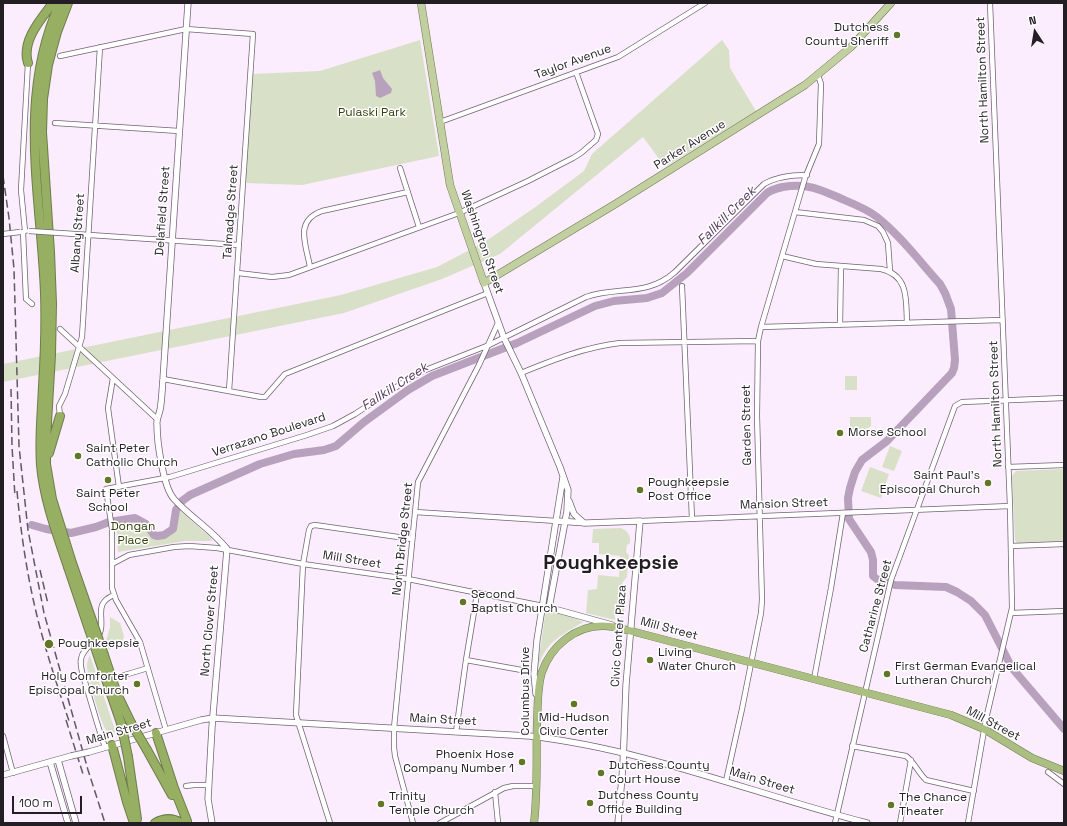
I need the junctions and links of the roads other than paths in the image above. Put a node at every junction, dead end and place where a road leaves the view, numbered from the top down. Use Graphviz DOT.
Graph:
graph roads {
  1 [pos="53,3"];
  2 [pos="60,3"];
  3 [pos="68,3"];
  4 [pos="188,3"];
  5 [pos="421,3"];
  6 [pos="705,3"];
  7 [pos="891,3"];
  8 [pos="990,3"];
  9 [pos="186,28"];
  10 [pos="100,47"];
  11 [pos="60,56"];
  12 [pos="28,63"];
  13 [pos="576,72"];
  14 [pos="818,75"];
  15 [pos="54,122"];
  16 [pos="440,122"];
  17 [pos="96,125"];
  18 [pos="179,131"];
  19 [pos="400,168"];
  20 [pos="806,175"];
  21 [pos="408,192"];
  22 [pos="795,212"];
  23 [pos="459,213"];
  24 [pos="419,227"];
  25 [pos="24,232"];
  26 [pos="3,234"];
  27 [pos="88,234"];
  28 [pos="172,241"];
  29 [pos="239,245"];
  30 [pos="782,256"];
  31 [pos="841,266"];
  32 [pos="310,267"];
  33 [pos="890,271"];
  34 [pos="238,273"];
  35 [pos="484,283"];
  36 [pos="682,286"];
  37 [pos="488,294"];
  38 [pos="32,304"];
  39 [pos="1002,320"];
  40 [pos="498,323"];
  41 [pos="906,323"];
  42 [pos="840,325"];
  43 [pos="761,327"];
  44 [pos="60,329"];
  45 [pos="505,339"];
  46 [pos="758,341"];
  47 [pos="685,342"];
  48 [pos="489,345"];
  49 [pos="80,347"];
  50 [pos="521,373"];
  51 [pos="113,378"];
  52 [pos="163,379"];
  53 [pos="229,392"];
  54 [pos="1064,398"];
  55 [pos="1005,400"];
  56 [pos="60,416"];
  57 [pos="157,419"];
  58 [pos="1064,465"];
  59 [pos="1008,467"];
  60 [pos="47,471"];
  61 [pos="563,477"];
  62 [pos="165,478"];
  63 [pos="119,487"];
  64 [pos="568,493"];
  65 [pos="1010,506"];
  66 [pos="917,510"];
  67 [pos="415,512"];
  68 [pos="844,513"];
  69 [pos="758,516"];
  70 [pos="692,519"];
  71 [pos="55,520"];
  72 [pos="557,521"];
  73 [pos="640,521"];
  74 [pos="565,522"];
  75 [pos="584,523"];
  76 [pos="412,540"];
  77 [pos="1064,544"];
  78 [pos="1011,546"];
  79 [pos="227,549"];
  80 [pos="112,564"];
  81 [pos="304,564"];
  82 [pos="408,579"];
  83 [pos="477,594"];
  84 [pos="114,595"];
  85 [pos="543,606"];
  86 [pos="549,608"];
  87 [pos="1064,611"];
  88 [pos="1011,613"];
  89 [pos="622,629"];
  90 [pos="631,631"];
  91 [pos="101,657"];
  92 [pos="466,660"];
  93 [pos="752,662"];
  94 [pos="148,668"];
  95 [pos="527,671"];
  96 [pos="118,677"];
  97 [pos="814,679"];
  98 [pos="864,692"];
  99 [pos="538,709"];
  100 [pos="213,718"];
  101 [pos="299,723"];
  102 [pos="394,728"];
  103 [pos="984,729"];
  104 [pos="166,730"];
  105 [pos="456,732"];
  106 [pos="156,733"];
  107 [pos="3,736"];
  108 [pos="537,737"];
  109 [pos="108,746"];
  110 [pos="852,746"];
  111 [pos="623,753"];
  112 [pos="58,760"];
  113 [pos="910,760"];
  114 [pos="50,762"];
  115 [pos="1063,771"];
  116 [pos="13,772"];
  117 [pos="1048,772"];
  118 [pos="3,775"];
  119 [pos="726,781"];
  120 [pos="1064,784"];
  121 [pos="209,785"];
  122 [pos="186,786"];
  123 [pos="536,786"];
  124 [pos="974,791"];
  125 [pos="495,792"];
  126 [pos="836,815"];
  127 [pos="185,822"];
  128 [pos="68,823"];
  129 [pos="76,823"];
  130 [pos="134,823"];
  131 [pos="137,823"];
  132 [pos="155,823"];
  133 [pos="212,823"];
  134 [pos="330,823"];
  135 [pos="413,823"];
  136 [pos="440,823"];
  137 [pos="498,823"];
  138 [pos="535,823"];
  139 [pos="618,823"];
  140 [pos="834,823"];
  141 [pos="867,823"];
  142 [pos="900,823"];
  143 [pos="968,823"];
  1 -- 12 [label="highway"];
  2 -- 71 [label="highway"];
  3 -- 60 [label="highway"];
  4 -- 9 [label="street, Delafield Street"];
  5 -- 16 [label="main road, Washington Street"];
  6 -- 13 [label="street, Taylor Avenue"];
  7 -- 14 [label="main road, Parker Avenue"];
  8 -- 39 [label="street, North Hamilton Street"];
  9 -- 10 [label="street"];
  9 -- 18 [label="street, Delafield Street"];
  9 -- 29 [label="street, Talmadge Street"];
  10 -- 11 [label="street"];
  10 -- 17 [label="street, Albany Street"];
  12 -- 25 [label="street"];
  13 -- 16 [label="street, Taylor Avenue"];
  13 -- 23 [label="street"];
  14 -- 20 [label="street, Garden Street"];
  14 -- 35 [label="main road, Parker Avenue"];
  15 -- 17 [label="street"];
  16 -- 23 [label="main road, Washington Street"];
  17 -- 18 [label="street"];
  17 -- 27 [label="street, Albany Street"];
  18 -- 28 [label="street, Delafield Street"];
  19 -- 21 [label="street"];
  20 -- 22 [label="street, Garden Street"];
  20 -- 45 [label="street, Verrazano Boulevard"];
  21 -- 24 [label="street"];
  21 -- 32 [label="street"];
  22 -- 30 [label="street, Garden Street"];
  22 -- 33 [label="street"];
  23 -- 24 [label="street"];
  23 -- 35 [label="main road, Washington Street"];
  24 -- 32 [label="street"];
  25 -- 26 [label="street, bridge"];
  25 -- 27 [label="street, bridge"];
  25 -- 38 [label="street"];
  27 -- 28 [label="street"];
  27 -- 49 [label="street, Albany Street"];
  28 -- 29 [label="street"];
  28 -- 52 [label="street, Delafield Street"];
  29 -- 34 [label="street, Talmadge Street"];
  30 -- 31 [label="street"];
  30 -- 43 [label="street, Garden Street"];
  31 -- 33 [label="street"];
  31 -- 42 [label="street"];
  32 -- 34 [label="street"];
  33 -- 41 [label="street"];
  34 -- 53 [label="street, Talmadge Street"];
  35 -- 37 [label="street, Washington Street"];
  36 -- 47 [label="street"];
  37 -- 40 [label="street, Washington Street"];
  37 -- 53 [label="street"];
  39 -- 41 [label="street"];
  39 -- 55 [label="street, North Hamilton Street"];
  40 -- 45 [label="street, Washington Street"];
  40 -- 48 [label="street, North Bridge Street"];
  41 -- 42 [label="street"];
  42 -- 43 [label="street"];
  43 -- 46 [label="street, Garden Street"];
  44 -- 49 [label="street"];
  45 -- 48 [label="street, Verrazano Boulevard"];
  45 -- 50 [label="street, Washington Street"];
  46 -- 47 [label="street"];
  46 -- 69 [label="street, Garden Street"];
  47 -- 50 [label="street"];
  47 -- 70 [label="street"];
  48 -- 62 [label="street, Verrazano Boulevard"];
  48 -- 67 [label="street, North Bridge Street"];
  49 -- 51 [label="street"];
  49 -- 56 [label="street, Albany Street"];
  50 -- 61 [label="street, Washington Street"];
  51 -- 57 [label="street"];
  51 -- 63 [label="street"];
  52 -- 53 [label="street"];
  52 -- 57 [label="street, Delafield Street"];
  54 -- 55 [label="street"];
  55 -- 59 [label="street, North Hamilton Street"];
  55 -- 66 [label="street, Catharine Street"];
  56 -- 60 [label="highway"];
  57 -- 62 [label="street, Delafield Street"];
  58 -- 59 [label="street"];
  59 -- 65 [label="street, North Hamilton Street"];
  60 -- 71 [label="highway"];
  61 -- 64 [label="street, Washington Street"];
  61 -- 72 [label="street, Washington Street"];
  62 -- 63 [label="street"];
  62 -- 79 [label="street, North Clover Street"];
  63 -- 80 [label="street"];
  64 -- 74 [label="street, Washington Street"];
  64 -- 75 [label="street"];
  65 -- 66 [label="street, Mansion Street"];
  65 -- 78 [label="street, North Hamilton Street"];
  66 -- 68 [label="street, Mansion Street"];
  66 -- 98 [label="street, Catharine Street"];
  67 -- 72 [label="street, Mansion Street"];
  67 -- 76 [label="street, North Bridge Street"];
  68 -- 69 [label="street, Mansion Street"];
  68 -- 97 [label="street"];
  69 -- 70 [label="street, Mansion Street"];
  69 -- 93 [label="street, Garden Street"];
  70 -- 73 [label="street, Mansion Street"];
  71 -- 91 [label="highway, bridge"];
  72 -- 74 [label="street, Mansion Street"];
  72 -- 85 [label="street, Columbus Drive"];
  73 -- 75 [label="street, Mansion Street"];
  73 -- 90 [label="street, Civic Center Plaza"];
  74 -- 75 [label="street, Mansion Street"];
  74 -- 86 [label="street"];
  76 -- 81 [label="street"];
  76 -- 82 [label="street, North Bridge Street"];
  77 -- 78 [label="street"];
  78 -- 88 [label="street, North Hamilton Street"];
  79 -- 80 [label="street"];
  79 -- 81 [label="street, Mill Street"];
  79 -- 100 [label="street, North Clover Street"];
  80 -- 84 [label="street"];
  81 -- 82 [label="street, Mill Street"];
  81 -- 101 [label="street"];
  82 -- 83 [label="street, Mill Street"];
  82 -- 102 [label="street, North Bridge Street"];
  83 -- 85 [label="street, Mill Street"];
  83 -- 92 [label="street"];
  84 -- 94 [label="street"];
  84 -- 109 [label="street"];
  85 -- 86 [label="street, Mill Street"];
  85 -- 99 [label="street, Columbus Drive"];
  86 -- 89 [label="street, Mill Street"];
  87 -- 88 [label="street"];
  88 -- 103 [label="street, North Hamilton Street"];
  89 -- 90 [label="highway, Mill Street"];
  89 -- 99 [label="highway"];
  90 -- 93 [label="highway, Mill Street"];
  90 -- 111 [label="street, Civic Center Plaza"];
  91 -- 127 [label="highway, bridge"];
  91 -- 131 [label="highway, bridge"];
  92 -- 95 [label="street"];
  92 -- 105 [label="street"];
  93 -- 97 [label="highway, Mill Street"];
  93 -- 119 [label="street, Garden Street"];
  94 -- 96 [label="street"];
  94 -- 104 [label="street"];
  97 -- 98 [label="highway, Mill Street"];
  98 -- 103 [label="highway, Mill Street"];
  98 -- 110 [label="street, Catharine Street"];
  99 -- 108 [label="highway, Columbus Drive"];
  100 -- 101 [label="street, Main Street"];
  100 -- 104 [label="street, Main Street"];
  100 -- 121 [label="street, North Clover Street"];
  101 -- 102 [label="street, Main Street"];
  101 -- 134 [label="street"];
  102 -- 105 [label="street, Main Street"];
  102 -- 135 [label="street, North Bridge Street"];
  103 -- 115 [label="highway, Mill Street"];
  103 -- 124 [label="street, North Hamilton Street"];
  104 -- 106 [label="street, Main Street"];
  105 -- 108 [label="street, Main Street"];
  106 -- 109 [label="street, Main Street"];
  106 -- 127 [label="highway"];
  107 -- 116 [label="street"];
  108 -- 111 [label="street, Main Street"];
  108 -- 123 [label="highway, Columbus Drive"];
  109 -- 112 [label="street, Main Street, bridge"];
  109 -- 130 [label="highway"];
  110 -- 113 [label="street"];
  110 -- 126 [label="street, Catharine Street"];
  111 -- 119 [label="street, Main Street"];
  111 -- 139 [label="street, Civic Center Plaza"];
  112 -- 114 [label="street, Main Street"];
  112 -- 129 [label="street"];
  113 -- 124 [label="street"];
  113 -- 142 [label="street"];
  114 -- 116 [label="street, Main Street"];
  114 -- 128 [label="street"];
  116 -- 118 [label="street, Main Street"];
  117 -- 120 [label="street"];
  119 -- 126 [label="street, Main Street"];
  121 -- 122 [label="street"];
  121 -- 133 [label="street, North Clover Street"];
  123 -- 125 [label="street"];
  123 -- 138 [label="highway, Columbus Drive"];
  124 -- 143 [label="street, North Hamilton Street"];
  125 -- 136 [label="street"];
  125 -- 137 [label="street"];
  126 -- 140 [label="street, Catharine Street"];
  126 -- 141 [label="street, Main Street"];
  127 -- 132 [label="highway"];
}
